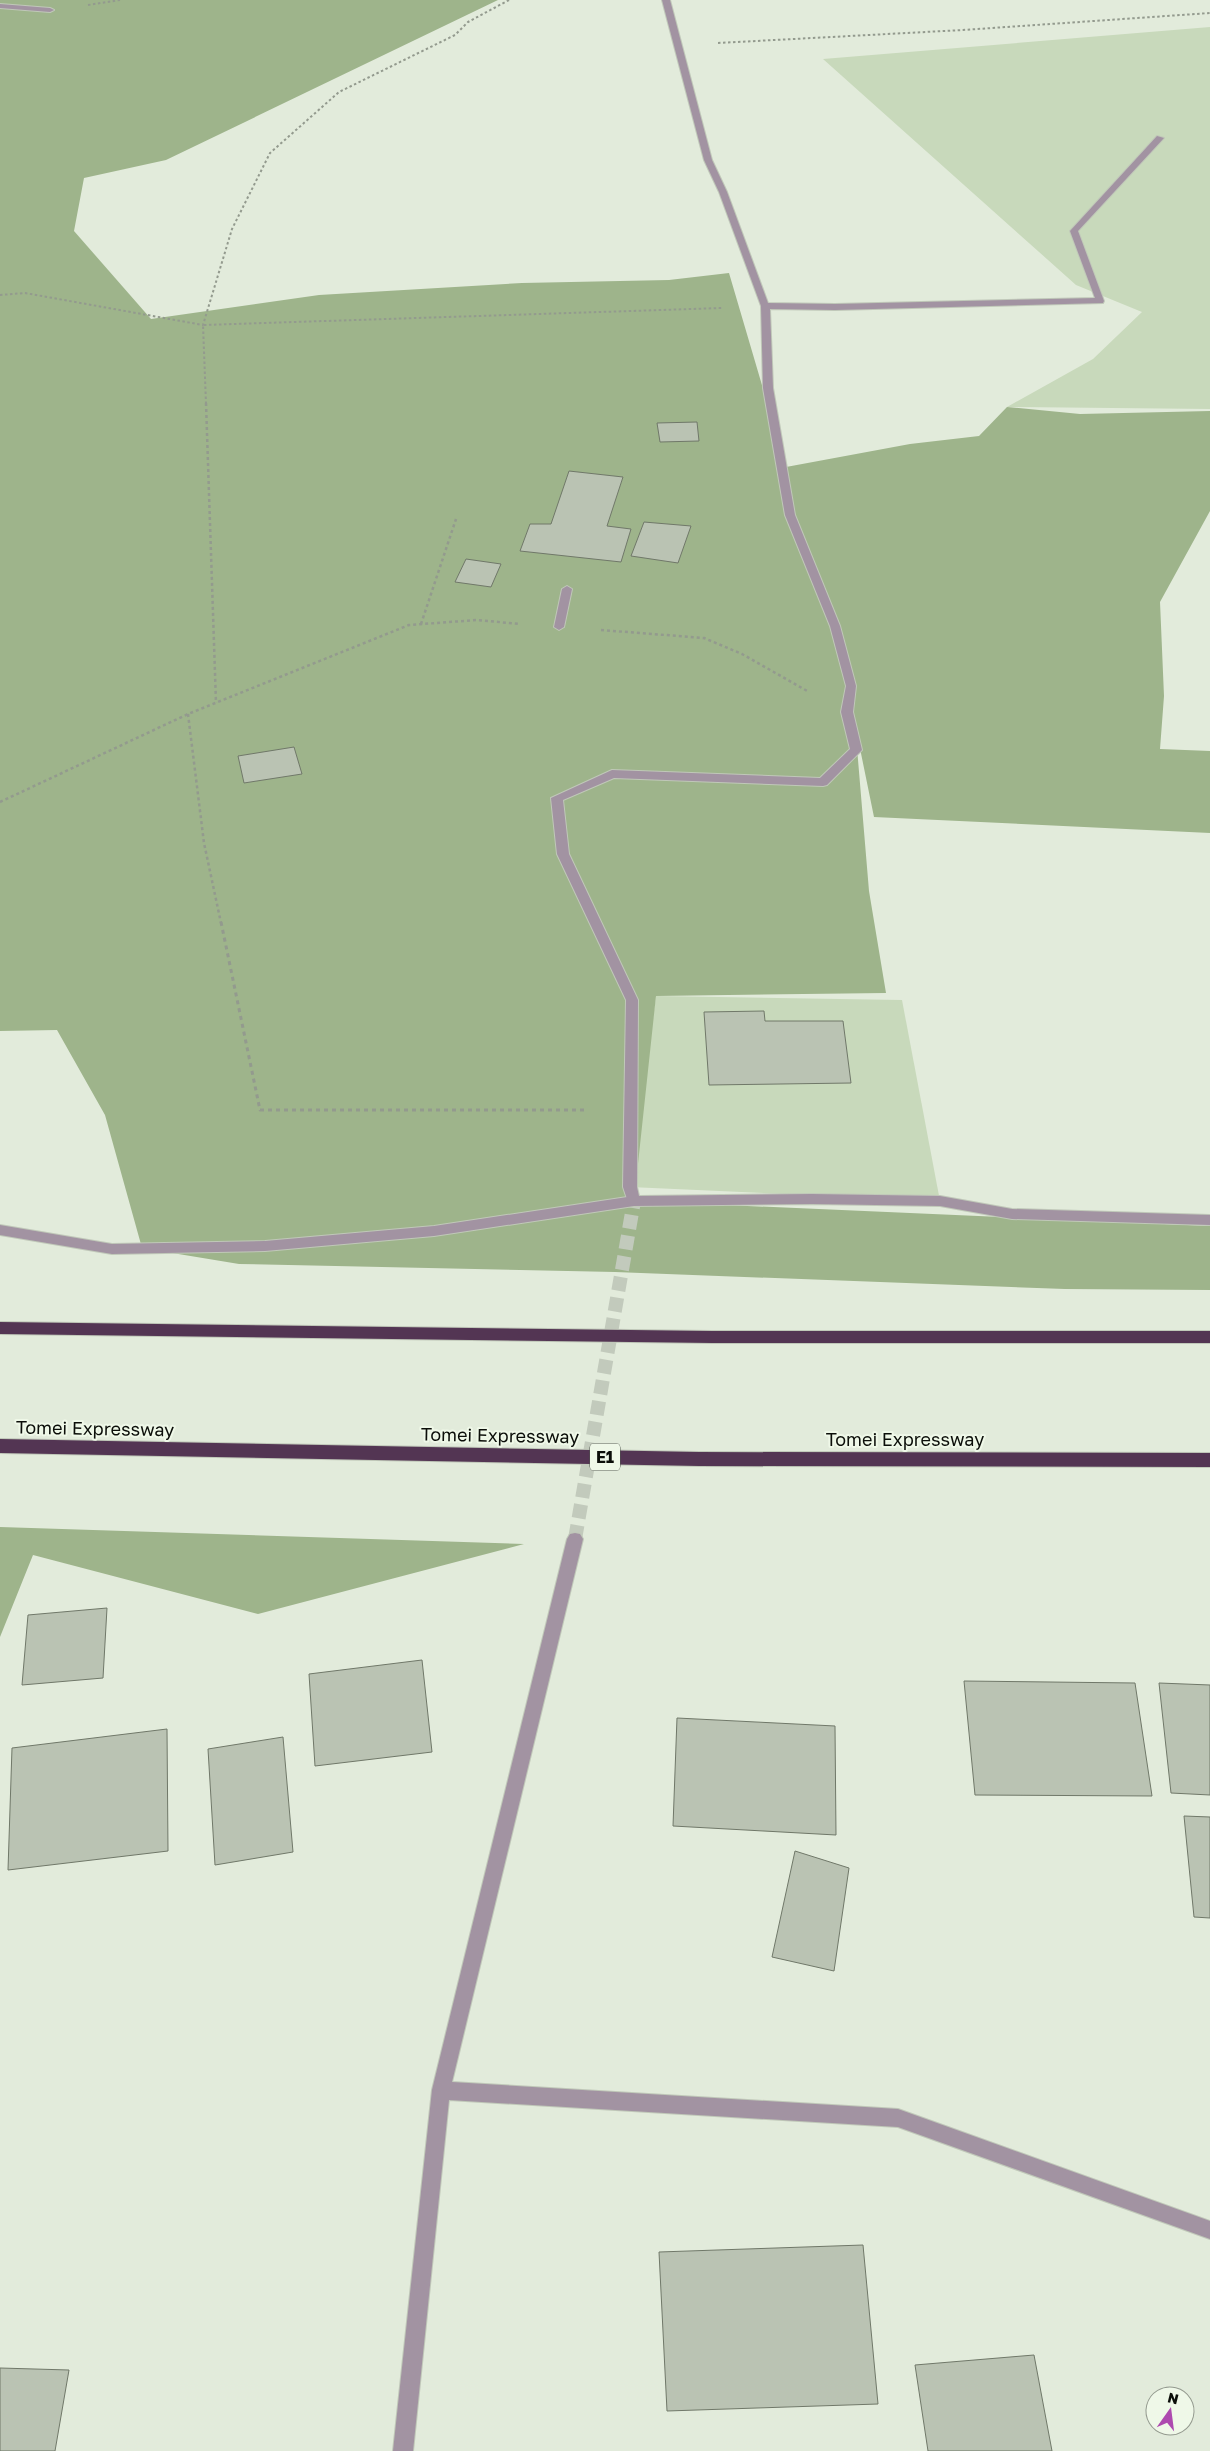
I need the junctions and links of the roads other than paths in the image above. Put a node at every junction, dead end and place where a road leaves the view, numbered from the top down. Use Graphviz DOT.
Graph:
graph roads {
  1 [pos="666,0"];
  2 [pos="0,6"];
  3 [pos="50,10"];
  4 [pos="1160,138"];
  5 [pos="765,306"];
  6 [pos="566,589"];
  7 [pos="559,627"];
  8 [pos="634,1201"];
  9 [pos="1210,1220"];
  10 [pos="0,1230"];
  11 [pos="0,1328"];
  12 [pos="1210,1338"];
  13 [pos="0,1446"];
  14 [pos="1210,1460"];
  15 [pos="576,1539"];
  16 [pos="441,2090"];
  17 [pos="1210,2230"];
  18 [pos="404,2451"];
  1 -- 5 [label="street"];
  2 -- 3 [label="street"];
  4 -- 5 [label="street"];
  5 -- 8 [label="street"];
  6 -- 7 [label="street"];
  8 -- 9 [label="street"];
  8 -- 10 [label="street"];
  11 -- 12 [label="highway"];
  13 -- 14 [label="highway, Tomei Expressway / E1"];
  15 -- 16 [label="street"];
  16 -- 17 [label="street"];
  16 -- 18 [label="street"];
}
